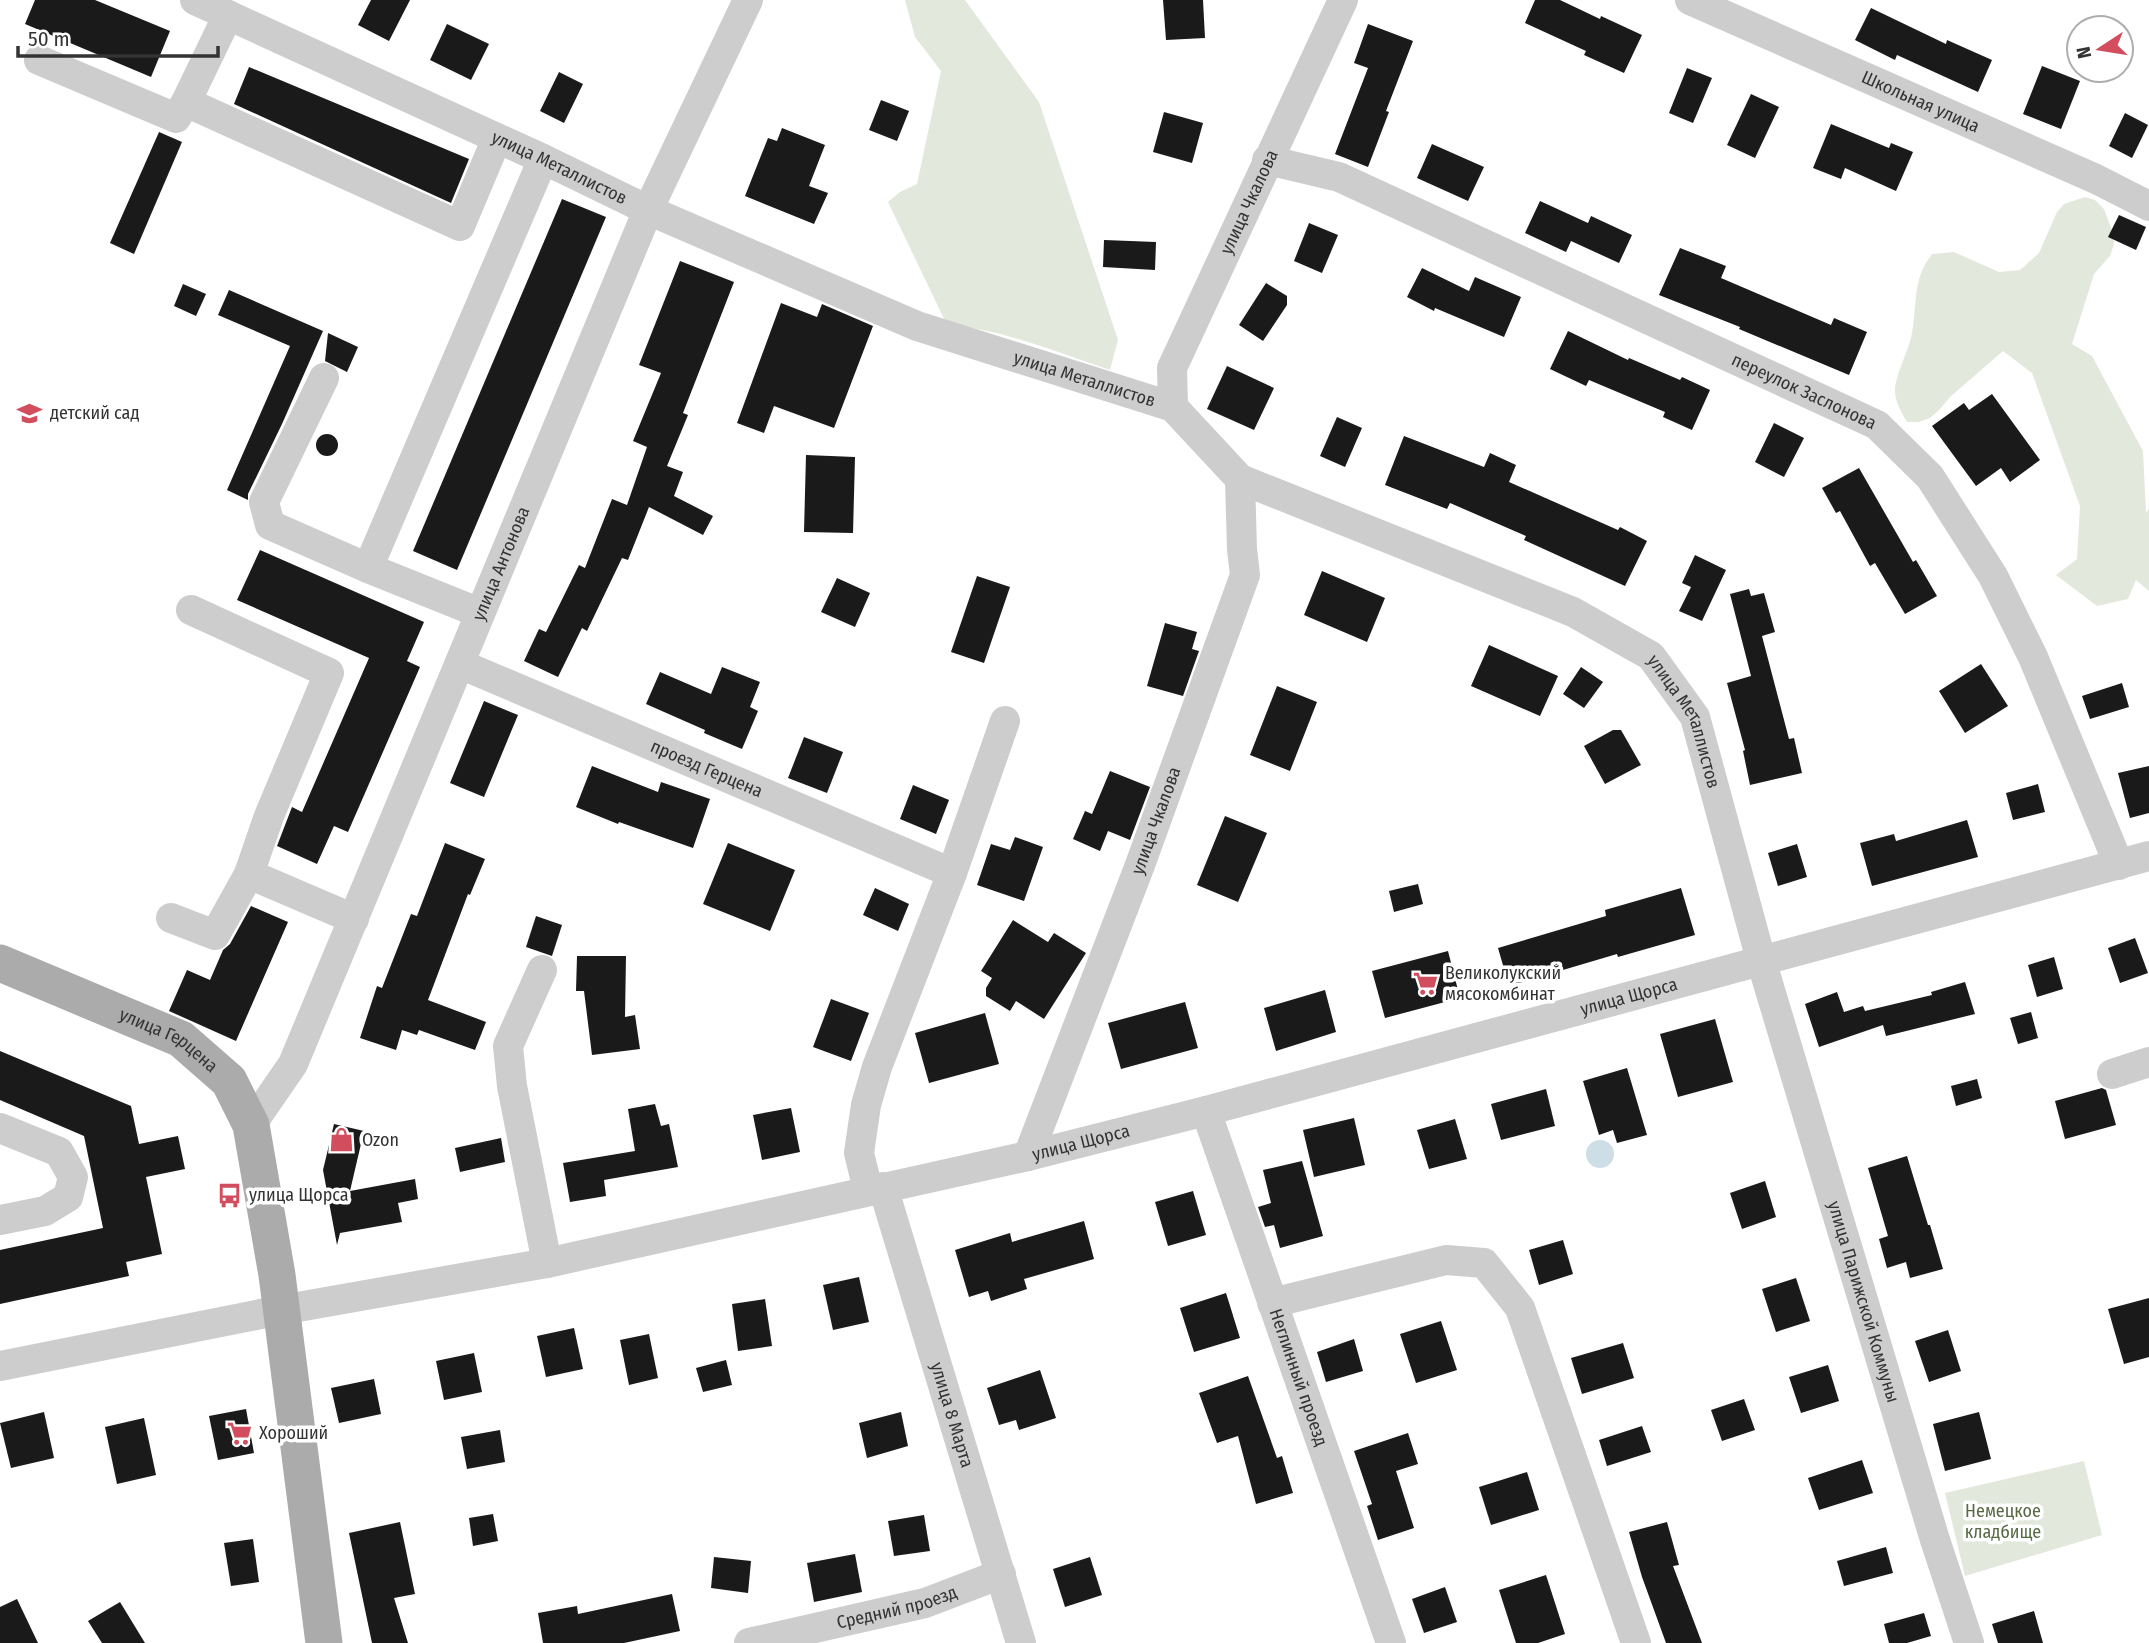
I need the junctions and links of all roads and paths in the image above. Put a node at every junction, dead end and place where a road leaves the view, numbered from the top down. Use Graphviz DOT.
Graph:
graph roads {
  1 [pos="195,0"];
  2 [pos="748,0"];
  3 [pos="1343,0"];
  4 [pos="1690,0"];
  5 [pos="228,15"];
  6 [pos="39,60"];
  7 [pos="186,102"];
  8 [pos="497,138"];
  9 [pos="543,159"];
  10 [pos="1267,160"];
  11 [pos="2149,206"];
  12 [pos="648,210"];
  13 [pos="324,378"];
  14 [pos="1173,407"];
  15 [pos="1240,479"];
  16 [pos="368,568"];
  17 [pos="191,610"];
  18 [pos="480,612"];
  19 [pos="460,664"];
  20 [pos="1005,721"];
  21 [pos="2149,856"];
  22 [pos="2119,865"];
  23 [pos="952,873"];
  24 [pos="249,874"];
  25 [pos="171,918"];
  26 [pos="354,919"];
  27 [pos="1761,960"];
  28 [pos="0,963"];
  29 [pos="542,970"];
  30 [pos="2149,1062"];
  31 [pos="2112,1074"];
  32 [pos="1206,1111"];
  33 [pos="251,1125"];
  34 [pos="0,1128"];
  35 [pos="1028,1156"];
  36 [pos="875,1189"];
  37 [pos="0,1220"];
  38 [pos="547,1263"];
  39 [pos="1272,1303"];
  40 [pos="281,1310"];
  41 [pos="0,1366"];
  42 [pos="1001,1574"];
  43 [pos="317,1641"];
  44 [pos="750,1643"];
  45 [pos="1021,1643"];
  46 [pos="1391,1643"];
  47 [pos="1636,1643"];
  48 [pos="1969,1643"];
  1 -- 5 [label="street, улица Металлистов"];
  2 -- 12 [label="street, улица Антонова"];
  3 -- 10 [label="street, улица Чкалова"];
  4 -- 11 [label="street, Школьная улица"];
  5 -- 7 [label="street"];
  5 -- 8 [label="street, улица Металлистов"];
  6 -- 7 [label="street"];
  7 -- 8 [label="street"];
  8 -- 9 [label="street, улица Металлистов"];
  9 -- 12 [label="street, улица Металлистов"];
  9 -- 16 [label="street"];
  10 -- 14 [label="street, улица Чкалова"];
  10 -- 22 [label="street, переулок Заслонова"];
  12 -- 14 [label="street, улица Металлистов"];
  12 -- 18 [label="street, улица Антонова"];
  13 -- 16 [label="street"];
  14 -- 15 [label="street, улица Металлистов"];
  15 -- 27 [label="street, улица Металлистов"];
  15 -- 35 [label="street, улица Чкалова"];
  16 -- 18 [label="street"];
  17 -- 24 [label="street"];
  18 -- 19 [label="street, улица Антонова"];
  19 -- 23 [label="street, проезд Герцена"];
  19 -- 26 [label="street, улица Антонова"];
  20 -- 23 [label="street"];
  21 -- 22 [label="street, улица Щорса"];
  22 -- 27 [label="street, улица Щорса"];
  23 -- 36 [label="street"];
  24 -- 25 [label="street"];
  24 -- 26 [label="street"];
  26 -- 33 [label="street, улица Антонова"];
  27 -- 32 [label="street, улица Щорса"];
  27 -- 48 [label="street, улица Парижской Коммуны"];
  28 -- 33 [label="main road, улица Герцена"];
  29 -- 38 [label="street"];
  30 -- 31 [label="street"];
  32 -- 35 [label="street, улица Щорса"];
  32 -- 39 [label="street, Неглинный проезд"];
  33 -- 40 [label="main road, улица Герцена"];
  34 -- 37 [label="street"];
  35 -- 36 [label="street, улица Щорса"];
  36 -- 38 [label="street, улица Щорса"];
  36 -- 42 [label="street, улица 8 Марта"];
  38 -- 40 [label="street, улица Щорса"];
  39 -- 46 [label="street, Неглинный проезд"];
  39 -- 47 [label="street"];
  40 -- 41 [label="street, улица Щорса"];
  40 -- 43 [label="main road, улица Герцена"];
  42 -- 44 [label="street, Средний проезд"];
  42 -- 45 [label="street, улица 8 Марта"];
}
